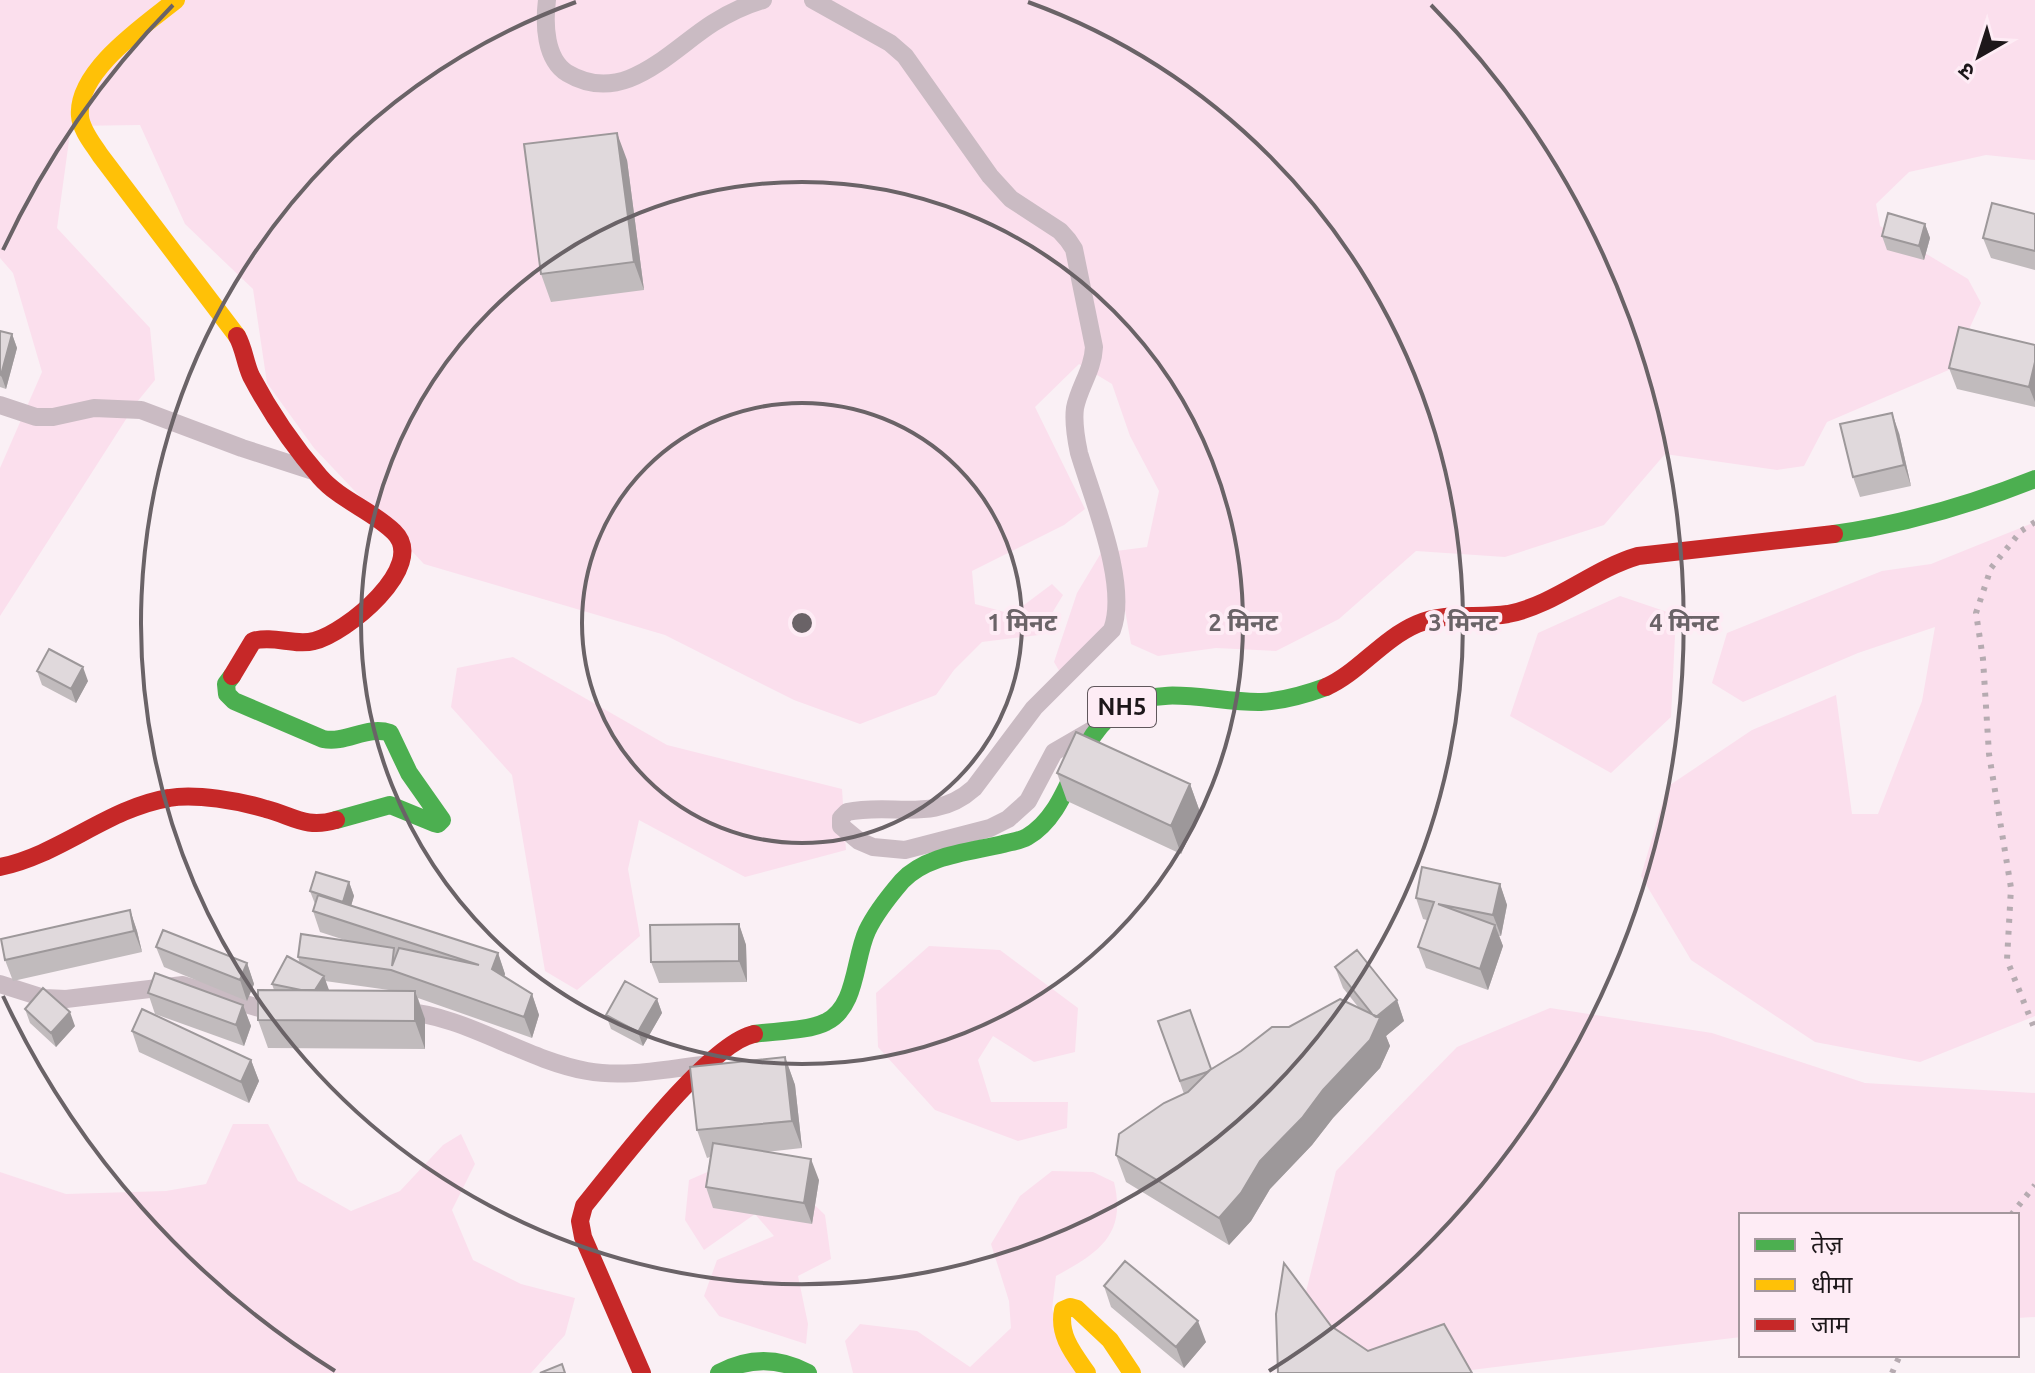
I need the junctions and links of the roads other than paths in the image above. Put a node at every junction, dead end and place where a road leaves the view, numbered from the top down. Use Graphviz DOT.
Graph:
graph roads {
  1 [pos="176,0"];
  2 [pos="547,0"];
  3 [pos="763,0"];
  4 [pos="813,0"];
  5 [pos="0,405"];
  6 [pos="313,471"];
  7 [pos="2035,479"];
  8 [pos="1098,727"];
  9 [pos="0,867"];
  10 [pos="0,984"];
  11 [pos="385,1012"];
  12 [pos="296,1015"];
  13 [pos="706,1065"];
  14 [pos="642,1373"];
  15 [pos="719,1373"];
  16 [pos="808,1373"];
  17 [pos="1087,1373"];
  18 [pos="1132,1373"];
  1 -- 6 [label="main road"];
  2 -- 3 [label="street"];
  4 -- 8 [label="street"];
  5 -- 6 [label="street"];
  6 -- 9 [label="main road"];
  7 -- 8 [label="main road, NH5"];
  8 -- 13 [label="main road, NH5"];
  10 -- 12 [label="street"];
  11 -- 13 [label="street"];
  13 -- 14 [label="main road, NH5"];
  15 -- 16 [label="main road"];
  17 -- 18 [label="main road"];
}
